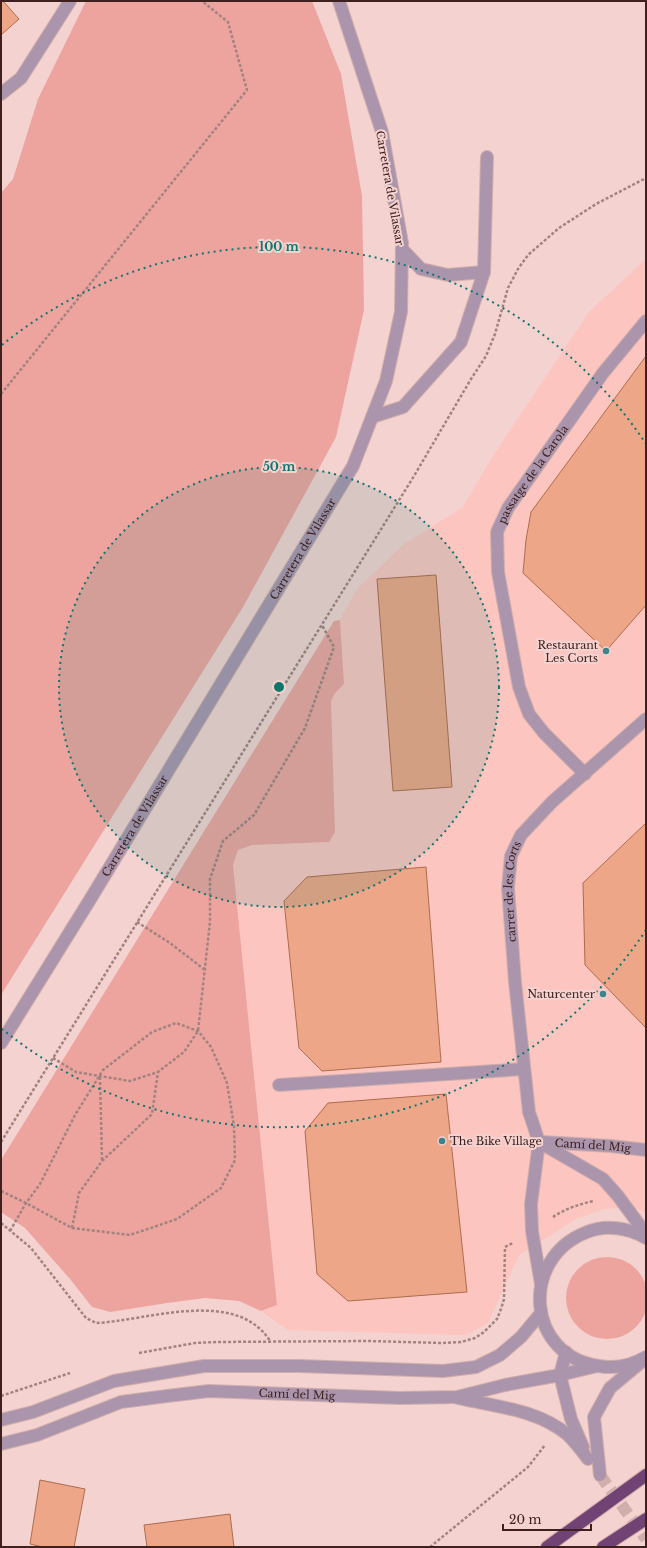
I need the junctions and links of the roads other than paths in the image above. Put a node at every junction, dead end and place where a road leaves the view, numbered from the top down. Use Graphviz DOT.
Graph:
graph roads {
  1 [pos="70,1"];
  2 [pos="339,1"];
  3 [pos="1,94"];
  4 [pos="487,157"];
  5 [pos="402,249"];
  6 [pos="484,272"];
  7 [pos="646,321"];
  8 [pos="372,417"];
  9 [pos="646,718"];
  10 [pos="585,774"];
  11 [pos="1,1042"];
  12 [pos="524,1069"];
  13 [pos="279,1086"];
  14 [pos="539,1142"];
  15 [pos="646,1150"];
  16 [pos="646,1234"];
  17 [pos="646,1238"];
  18 [pos="541,1284"];
  19 [pos="541,1313"];
  20 [pos="566,1352"];
  21 [pos="646,1357"];
  22 [pos="597,1366"];
  23 [pos="560,1375"];
  24 [pos="457,1397"];
  25 [pos="1,1420"];
  26 [pos="1,1444"];
  27 [pos="588,1459"];
  28 [pos="646,1475"];
  29 [pos="646,1519"];
  30 [pos="547,1547"];
  31 [pos="602,1547"];
  1 -- 3 [label="street"];
  2 -- 5 [label="street, Carretera de Vilassar"];
  4 -- 6 [label="street"];
  5 -- 6 [label="street"];
  5 -- 8 [label="street, Carretera de Vilassar"];
  6 -- 8 [label="street"];
  7 -- 10 [label="street, passatge de la Carola"];
  8 -- 11 [label="street, Carretera de Vilassar"];
  9 -- 10 [label="street, carrer de les Corts"];
  10 -- 12 [label="street, carrer de les Corts"];
  12 -- 13 [label="street"];
  12 -- 14 [label="street, carrer de les Corts"];
  14 -- 15 [label="street, Camí del Mig"];
  14 -- 16 [label="street"];
  14 -- 18 [label="street"];
  17 -- 18 [label="street"];
  18 -- 19 [label="street"];
  19 -- 20 [label="street"];
  19 -- 25 [label="street"];
  20 -- 22 [label="street"];
  20 -- 23 [label="street"];
  21 -- 22 [label="street"];
  21 -- 27 [label="street"];
  22 -- 23 [label="street, Camí del Mig"];
  23 -- 24 [label="street, Camí del Mig"];
  23 -- 27 [label="street"];
  24 -- 26 [label="street, Camí del Mig"];
  24 -- 27 [label="street"];
  28 -- 30 [label="highway"];
  29 -- 31 [label="highway"];
}
